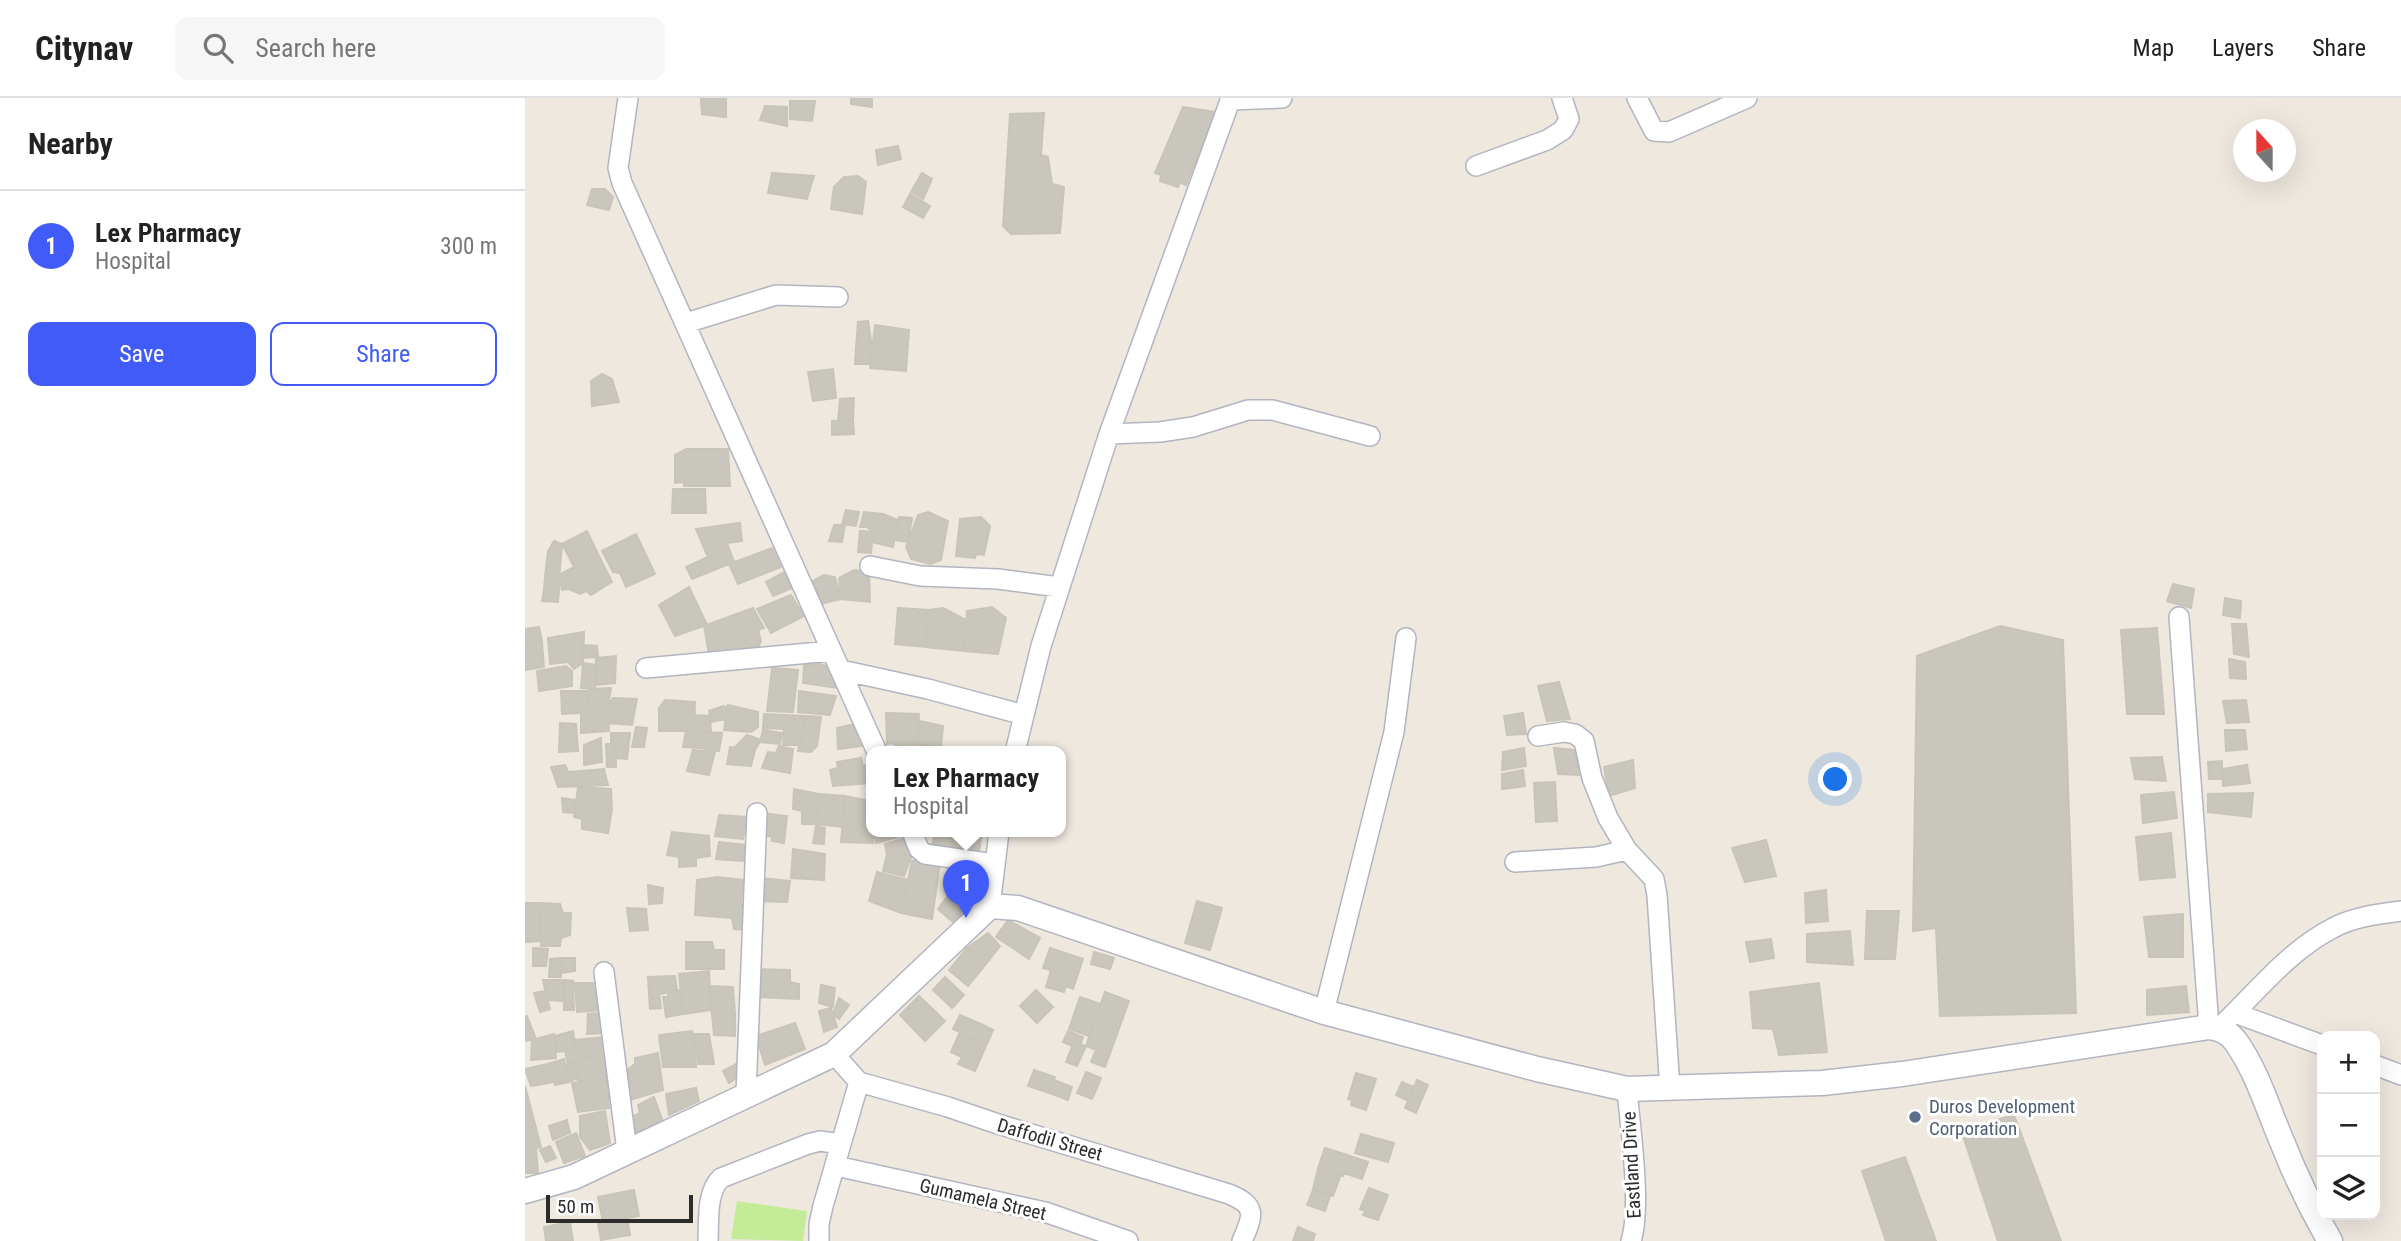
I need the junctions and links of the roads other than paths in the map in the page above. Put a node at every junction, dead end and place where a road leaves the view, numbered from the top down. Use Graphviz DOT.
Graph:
graph roads {
  1 [pos="628,98"];
  2 [pos="1282,98"];
  3 [pos="1562,98"];
  4 [pos="1637,98"];
  5 [pos="1747,98"];
  6 [pos="1230,99"];
  7 [pos="1476,166"];
  8 [pos="838,297"];
  9 [pos="686,323"];
  10 [pos="1108,435"];
  11 [pos="1370,436"];
  12 [pos="870,566"];
  13 [pos="1059,587"];
  14 [pos="2179,617"];
  15 [pos="1406,638"];
  16 [pos="831,651"];
  17 [pos="646,668"];
  18 [pos="841,670"];
  19 [pos="1024,715"];
  20 [pos="1538,736"];
  21 [pos="874,746"];
  22 [pos="1016,746"];
  23 [pos="757,813"];
  24 [pos="914,837"];
  25 [pos="998,837"];
  26 [pos="1627,850"];
  27 [pos="1515,862"];
  28 [pos="994,864"];
  29 [pos="989,906"];
  30 [pos="2401,911"];
  31 [pos="604,972"];
  32 [pos="1324,1012"];
  33 [pos="2221,1023"];
  34 [pos="2317,1044"];
  35 [pos="834,1054"];
  36 [pos="2380,1067"];
  37 [pos="2401,1074"];
  38 [pos="859,1083"];
  39 [pos="1627,1089"];
  40 [pos="1670,1089"];
  41 [pos="746,1094"];
  42 [pos="841,1144"];
  43 [pos="628,1151"];
  44 [pos="836,1166"];
  45 [pos="525,1191"];
  46 [pos="708,1241"];
  47 [pos="818,1241"];
  48 [pos="1128,1241"];
  49 [pos="1242,1241"];
  50 [pos="1631,1241"];
  51 [pos="2330,1241"];
  1 -- 9 [label="street"];
  2 -- 6 [label="street"];
  3 -- 7 [label="street"];
  4 -- 5 [label="street"];
  6 -- 10 [label="street"];
  8 -- 9 [label="street"];
  9 -- 16 [label="street"];
  10 -- 11 [label="street"];
  10 -- 13 [label="street"];
  12 -- 13 [label="street"];
  13 -- 19 [label="street"];
  14 -- 33 [label="street"];
  15 -- 32 [label="street"];
  16 -- 17 [label="street"];
  16 -- 18 [label="street"];
  18 -- 19 [label="street"];
  18 -- 21 [label="street"];
  19 -- 22 [label="street"];
  20 -- 26 [label="street"];
  23 -- 41 [label="street"];
  24 -- 28 [label="street"];
  25 -- 28 [label="street"];
  26 -- 27 [label="street"];
  26 -- 40 [label="street"];
  28 -- 29 [label="street"];
  29 -- 32 [label="street"];
  29 -- 35 [label="street"];
  30 -- 33 [label="street"];
  31 -- 43 [label="street"];
  32 -- 39 [label="street"];
  33 -- 34 [label="street"];
  33 -- 40 [label="street"];
  33 -- 51 [label="street"];
  35 -- 38 [label="street"];
  35 -- 41 [label="street"];
  36 -- 37 [label="street"];
  38 -- 42 [label="street"];
  38 -- 49 [label="street, Daffodil Street"];
  39 -- 40 [label="street"];
  39 -- 50 [label="street, Eastland Drive"];
  41 -- 43 [label="street"];
  42 -- 44 [label="street"];
  42 -- 46 [label="street"];
  43 -- 45 [label="street"];
  44 -- 47 [label="street"];
  44 -- 48 [label="street, Gumamela Street"];
}
